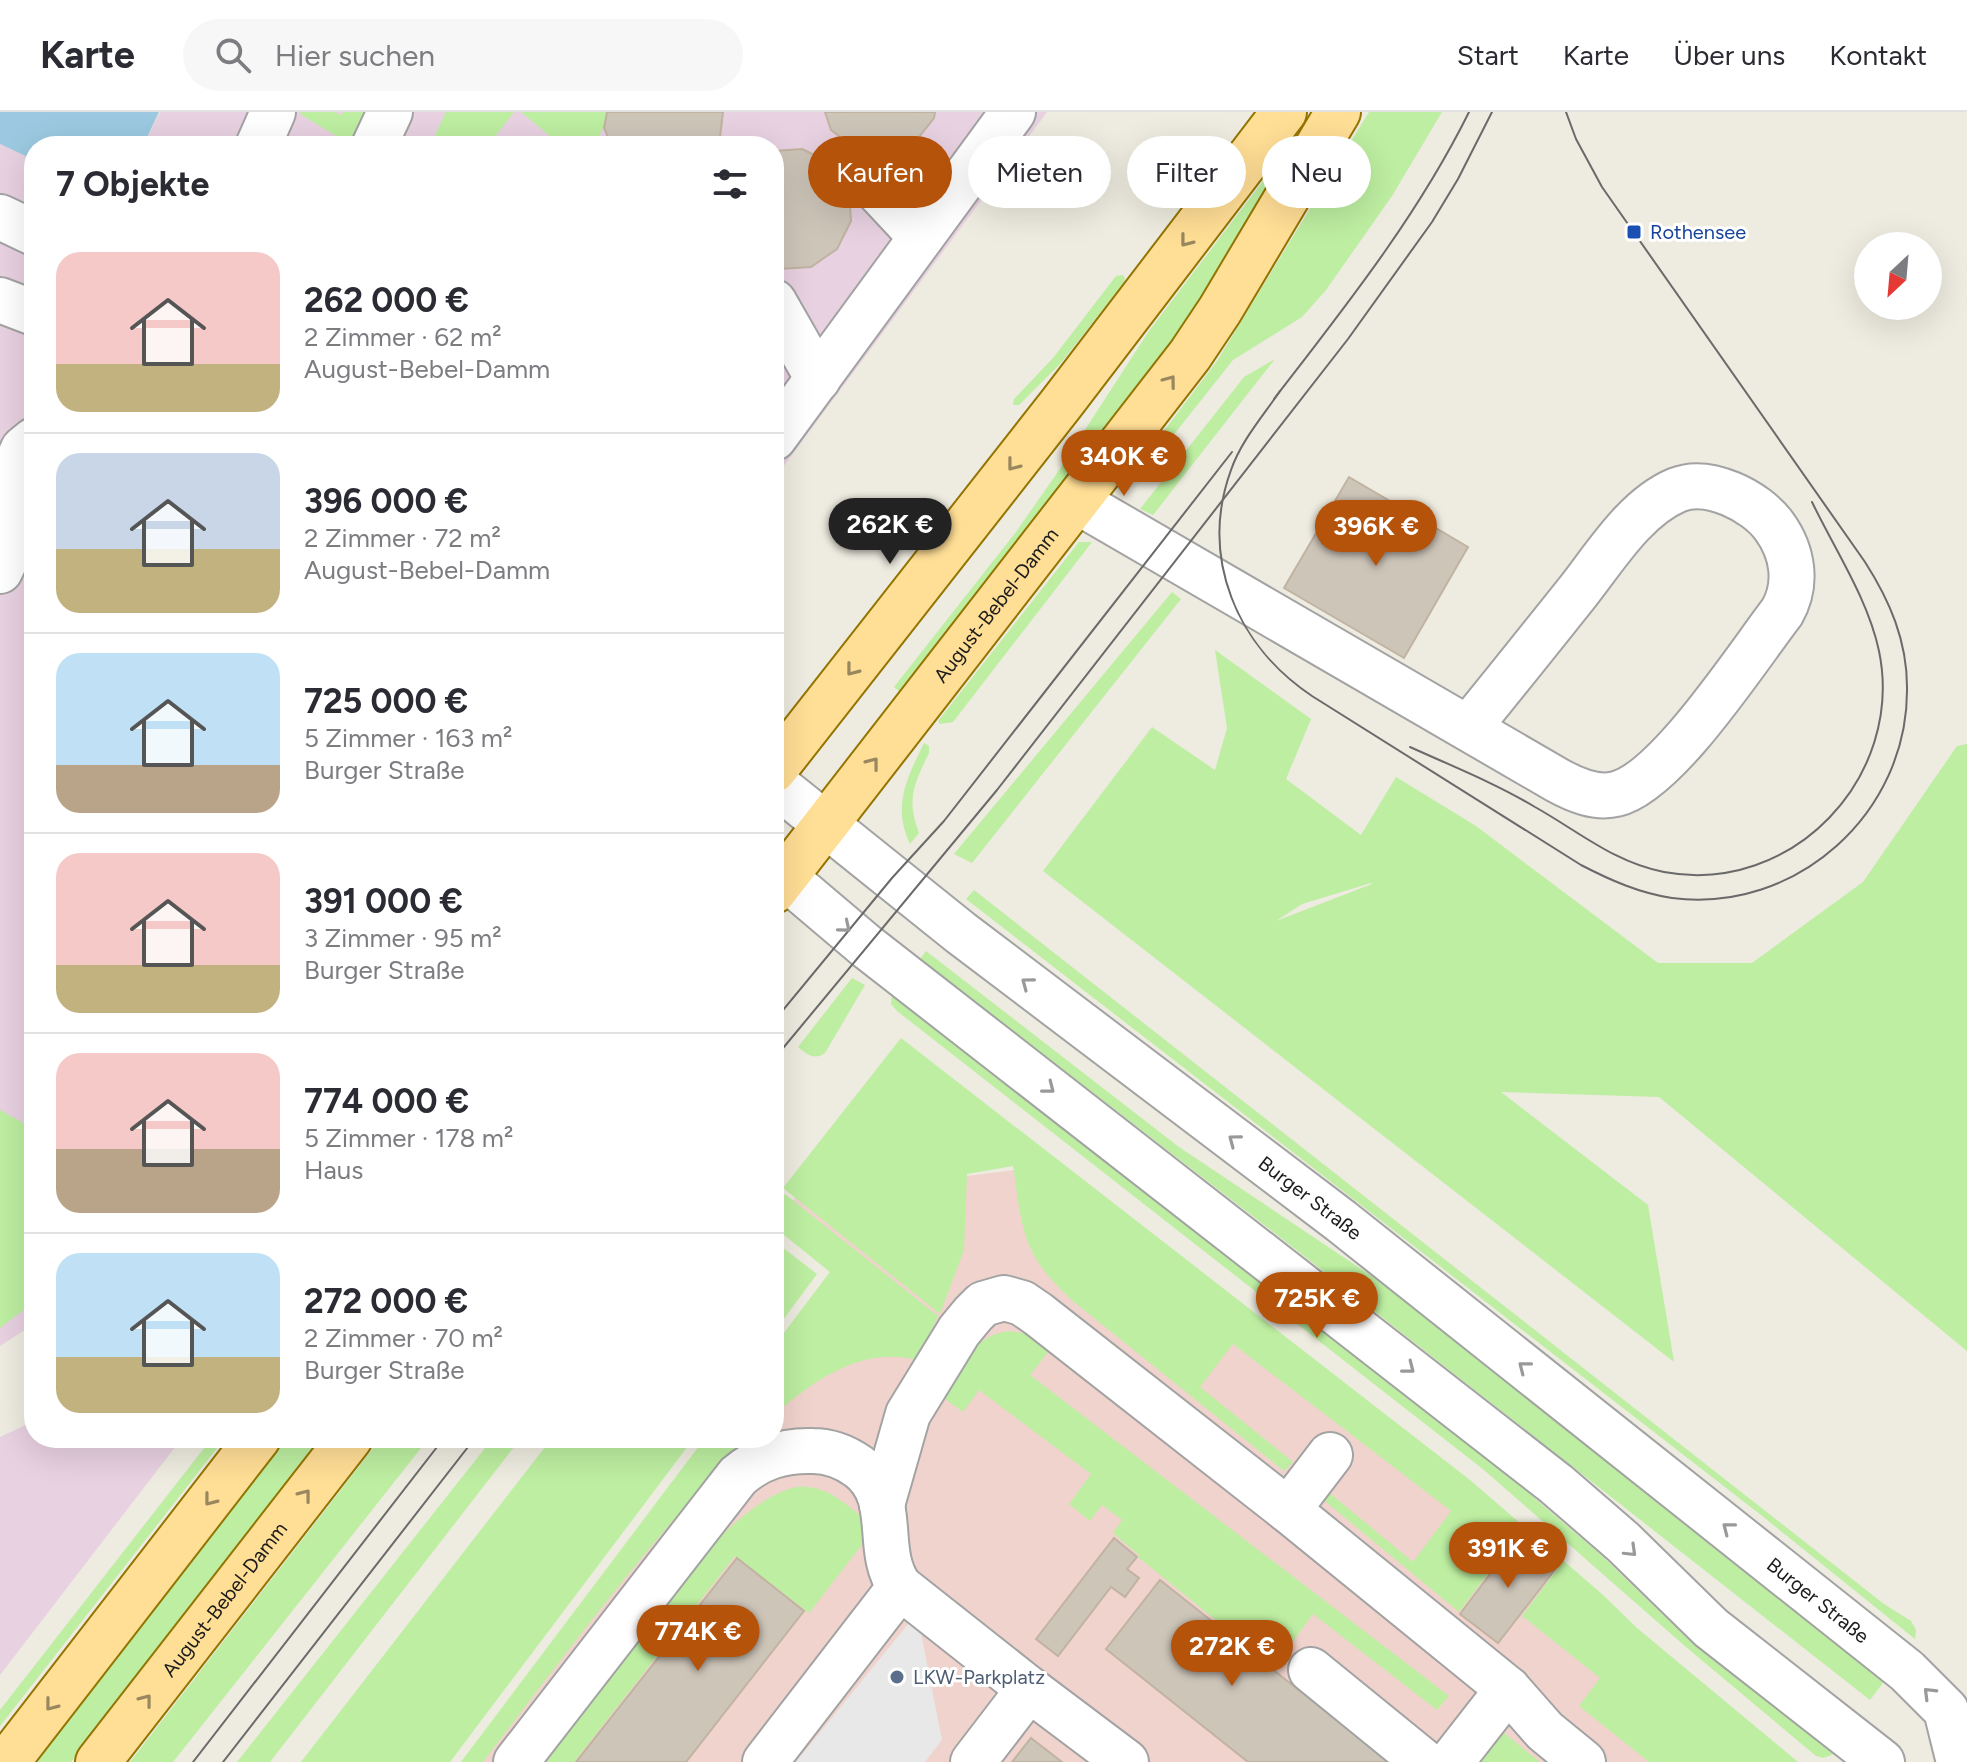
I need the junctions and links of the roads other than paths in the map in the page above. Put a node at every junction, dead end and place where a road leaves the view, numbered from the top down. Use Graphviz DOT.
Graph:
graph roads {
  1 [pos="390,112"];
  2 [pos="1284,112"];
  3 [pos="1338,112"];
  4 [pos="1002,117"];
  5 [pos="379,136"];
  6 [pos="894,208"];
  7 [pos="0,217"];
  8 [pos="24,228"];
  9 [pos="921,237"];
  10 [pos="0,300"];
  11 [pos="24,309"];
  12 [pos="784,320"];
  13 [pos="818,379"];
  14 [pos="784,425"];
  15 [pos="24,448"];
  16 [pos="0,500"];
  17 [pos="1078,502"];
  18 [pos="24,520"];
  19 [pos="0,571"];
  20 [pos="1469,727"];
  21 [pos="784,757"];
  22 [pos="784,791"];
  23 [pos="825,825"];
  24 [pos="784,872"];
  25 [pos="784,884"];
  26 [pos="250,1448"];
  27 [pos="342,1448"];
  28 [pos="1330,1455"];
  29 [pos="882,1505"];
  30 [pos="1288,1510"];
  31 [pos="900,1587"];
  32 [pos="1311,1670"];
  33 [pos="1029,1689"];
  34 [pos="1508,1689"];
  35 [pos="7,1762"];
  36 [pos="98,1762"];
  37 [pos="516,1762"];
  38 [pos="765,1762"];
  39 [pos="973,1762"];
  40 [pos="1126,1762"];
  41 [pos="1424,1762"];
  42 [pos="1451,1762"];
  43 [pos="1583,1762"];
  44 [pos="1882,1762"];
  45 [pos="1959,1762"];
  1 -- 5 [label="street"];
  2 -- 21 [label="main road, one-way"];
  17 -- 3 [label="main road, August-Bebel-Damm, one-way"];
  4 -- 9 [label="street"];
  6 -- 9 [label="street"];
  7 -- 8 [label="street"];
  9 -- 13 [label="street"];
  10 -- 11 [label="street"];
  12 -- 13 [label="street"];
  13 -- 14 [label="street"];
  15 -- 16 [label="street"];
  17 -- 20 [label="street"];
  23 -- 17 [label="main road, August-Bebel-Damm, one-way"];
  18 -- 19 [label="street"];
  20 -- 20 [label="street"];
  22 -- 23 [label="street, Burger Straße"];
  23 -- 24 [label="main road, August-Bebel-Damm"];
  45 -- 23 [label="street, Burger Straße, one-way"];
  25 -- 44 [label="street, one-way"];
  26 -- 35 [label="main road, one-way"];
  36 -- 27 [label="main road, August-Bebel-Damm, one-way"];
  28 -- 30 [label="street"];
  29 -- 30 [label="street"];
  29 -- 31 [label="street"];
  29 -- 37 [label="street"];
  30 -- 34 [label="street"];
  31 -- 33 [label="street"];
  31 -- 38 [label="street"];
  32 -- 41 [label="street"];
  33 -- 39 [label="street"];
  33 -- 40 [label="street"];
  34 -- 42 [label="street"];
  34 -- 43 [label="street"];
}
